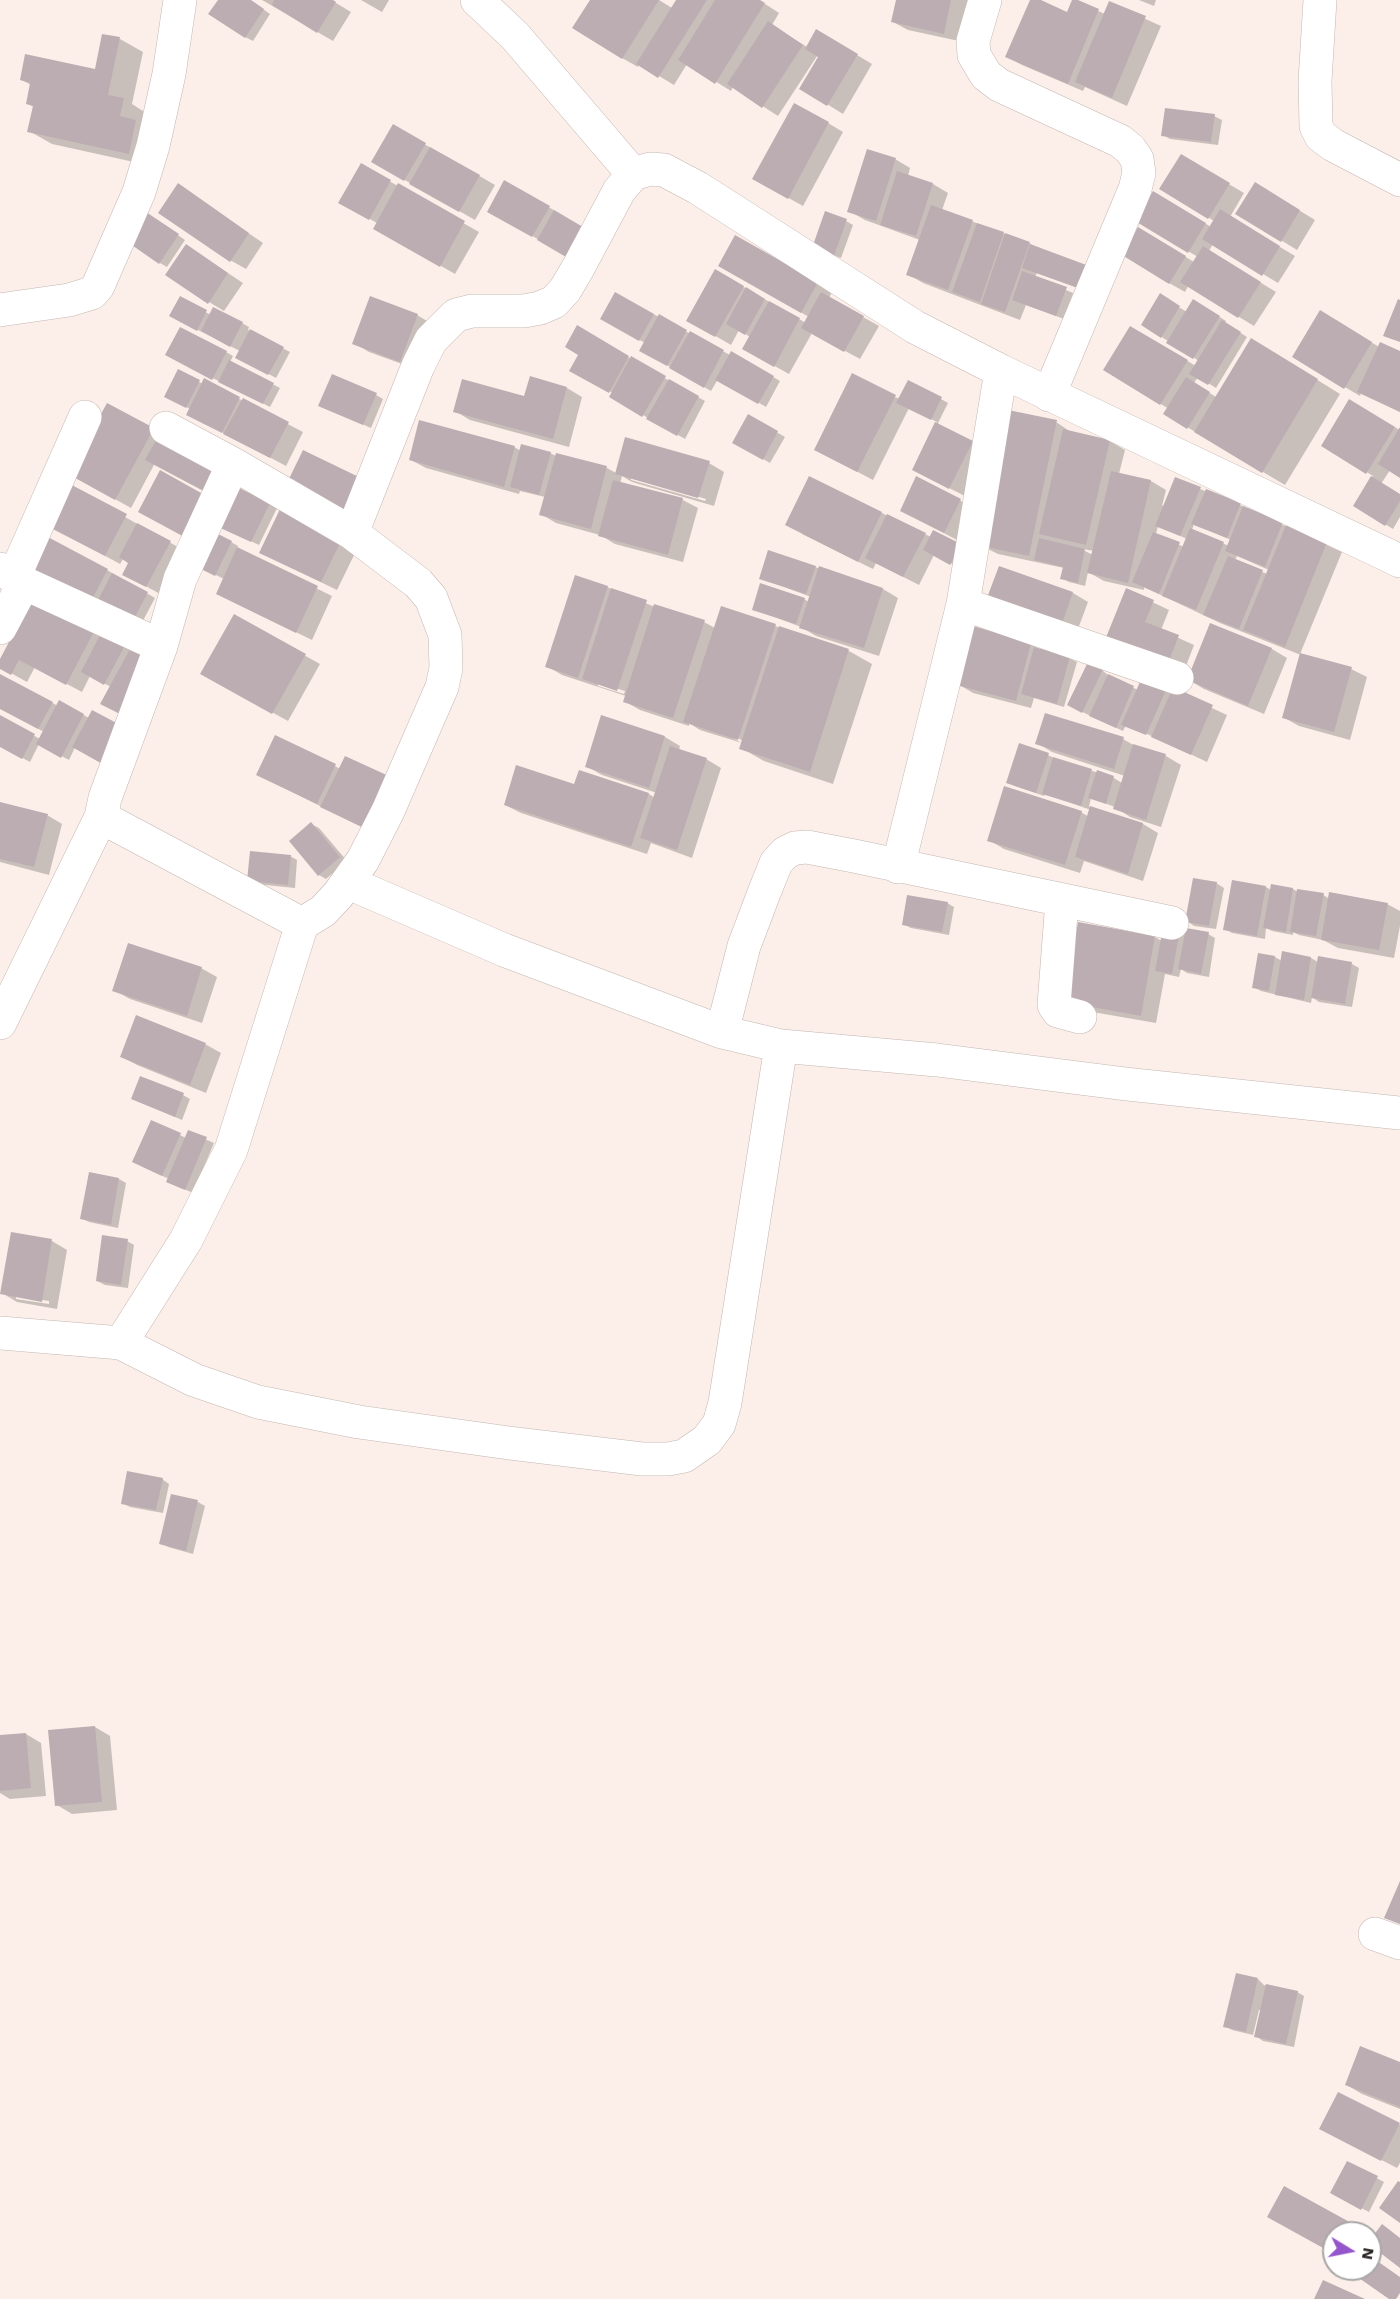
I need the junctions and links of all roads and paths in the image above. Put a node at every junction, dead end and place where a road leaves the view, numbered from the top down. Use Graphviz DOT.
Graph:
graph roads {
  1 [pos="180,0"];
  2 [pos="985,0"];
  3 [pos="1320,0"];
  4 [pos="481,1"];
  5 [pos="633,174"];
  6 [pos="1400,180"];
  7 [pos="0,310"];
  8 [pos="1001,371"];
  9 [pos="1049,395"];
  10 [pos="85,417"];
  11 [pos="166,428"];
  12 [pos="233,464"];
  13 [pos="352,533"];
  14 [pos="1400,561"];
  15 [pos="13,576"];
  16 [pos="963,604"];
  17 [pos="0,628"];
  18 [pos="161,646"];
  19 [pos="1177,678"];
  20 [pos="101,817"];
  21 [pos="898,867"];
  22 [pos="349,882"];
  23 [pos="1062,901"];
  24 [pos="1172,923"];
  25 [pos="302,924"];
  26 [pos="1080,1017"];
  27 [pos="0,1023"];
  28 [pos="722,1032"];
  29 [pos="781,1046"];
  30 [pos="1400,1113"];
  31 [pos="0,1333"];
  32 [pos="121,1343"];
  1 -- 7 [label="street"];
  2 -- 9 [label="street"];
  3 -- 6 [label="street"];
  4 -- 5 [label="street"];
  5 -- 8 [label="street"];
  5 -- 13 [label="street"];
  8 -- 9 [label="street"];
  8 -- 16 [label="street"];
  9 -- 14 [label="street"];
  10 -- 15 [label="street"];
  11 -- 12 [label="street"];
  12 -- 13 [label="street"];
  12 -- 18 [label="street"];
  13 -- 22 [label="street"];
  15 -- 17 [label="street"];
  15 -- 18 [label="street"];
  16 -- 19 [label="street"];
  16 -- 21 [label="street"];
  18 -- 20 [label="street"];
  20 -- 25 [label="street"];
  20 -- 27 [label="street"];
  21 -- 23 [label="street"];
  21 -- 28 [label="street"];
  22 -- 25 [label="street"];
  22 -- 28 [label="street"];
  23 -- 24 [label="street"];
  23 -- 26 [label="street"];
  25 -- 32 [label="street"];
  28 -- 29 [label="street"];
  29 -- 30 [label="street"];
  29 -- 32 [label="street"];
  31 -- 32 [label="street"];
}
